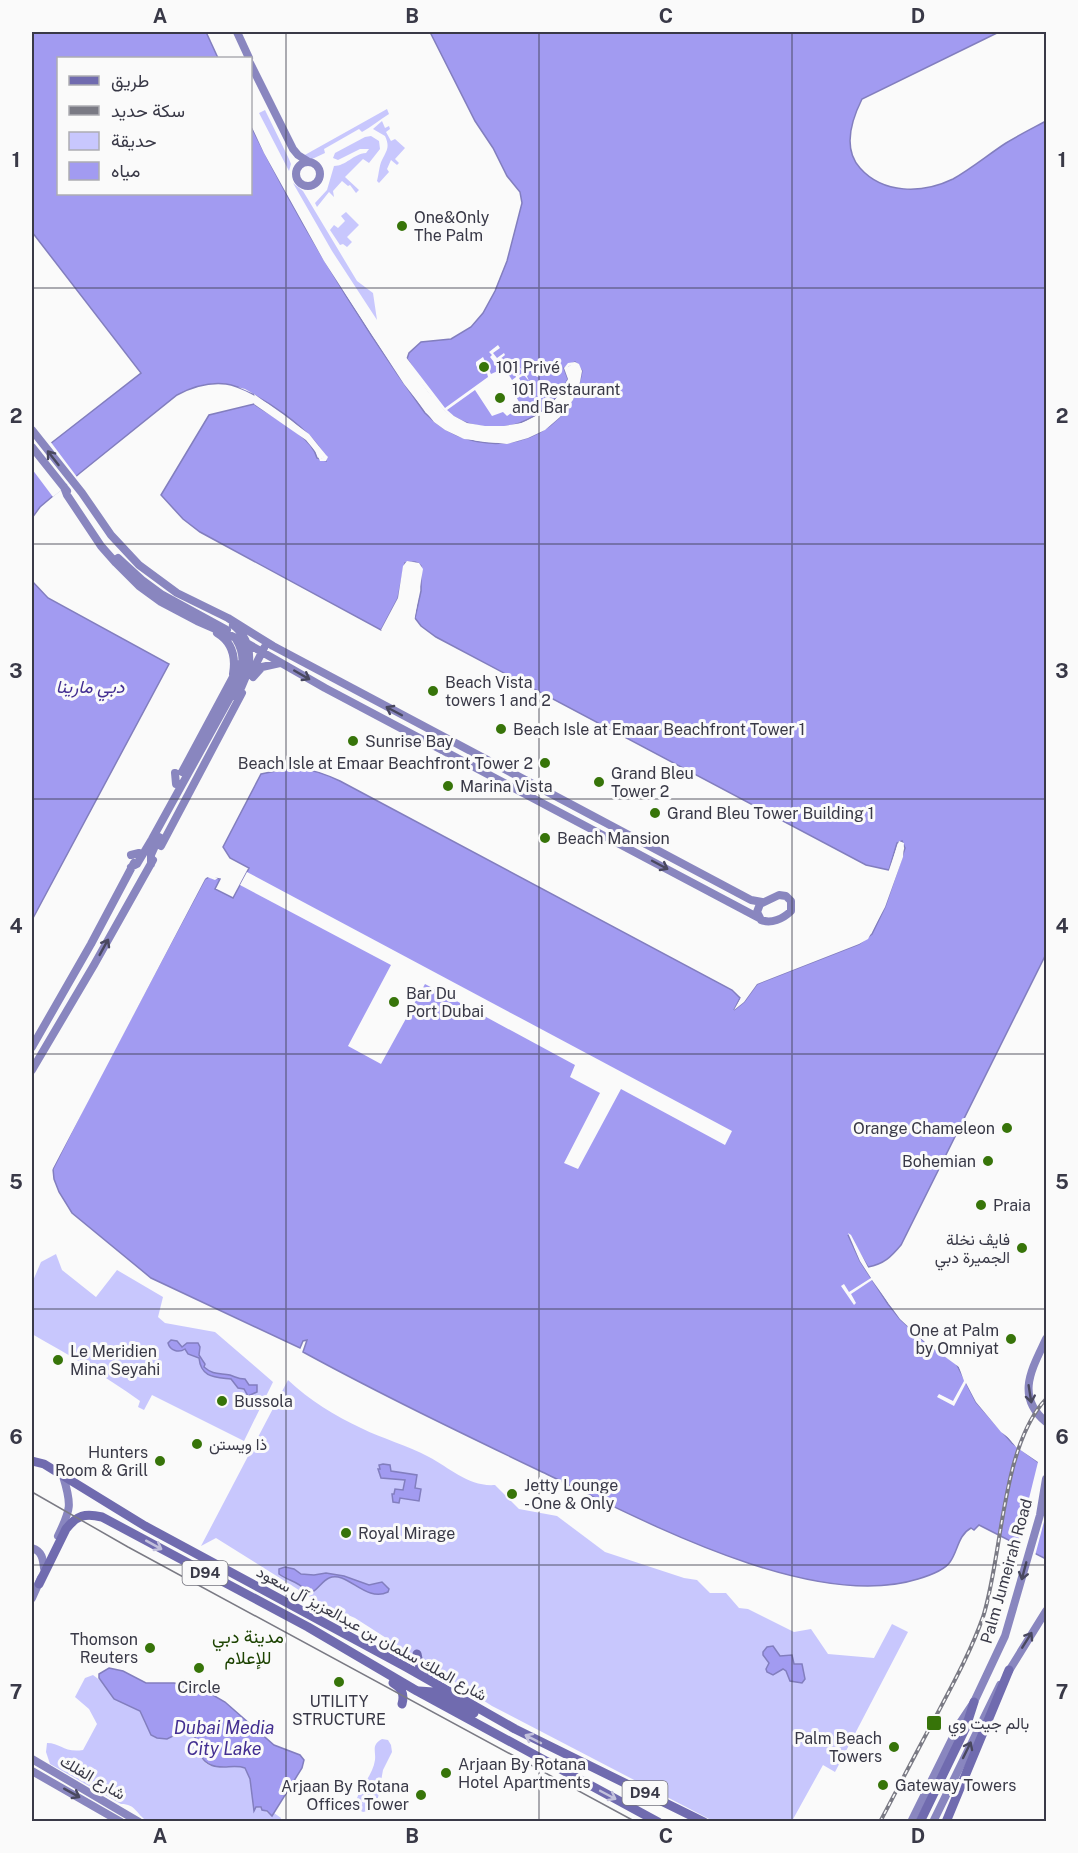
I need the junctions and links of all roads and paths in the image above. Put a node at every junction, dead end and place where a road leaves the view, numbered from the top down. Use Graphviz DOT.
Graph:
graph roads {
  1 [pos="237,32"];
  2 [pos="249,57"];
  3 [pos="252,67"];
  4 [pos="293,148"];
  5 [pos="309,162"];
  6 [pos="296,170"];
  7 [pos="33,432"];
  8 [pos="32,447"];
  9 [pos="71,481"];
  10 [pos="64,488"];
  11 [pos="187,605"];
  12 [pos="210,626"];
  13 [pos="256,635"];
  14 [pos="267,642"];
  15 [pos="250,646"];
  16 [pos="262,652"];
  17 [pos="281,663"];
  18 [pos="232,679"];
  19 [pos="244,689"];
  20 [pos="230,703"];
  21 [pos="436,733"];
  22 [pos="417,736"];
  23 [pos="175,773"];
  24 [pos="176,784"];
  25 [pos="560,814"];
  26 [pos="601,821"];
  27 [pos="152,865"];
  28 [pos="131,867"];
  29 [pos="731,890"];
  30 [pos="710,892"];
  31 [pos="762,902"];
  32 [pos="759,918"];
  33 [pos="78,966"];
  34 [pos="68,984"];
  35 [pos="58,988"];
  36 [pos="62,1017"];
  37 [pos="32,1047"];
  38 [pos="32,1070"];
  39 [pos="1047,1339"];
  40 [pos="1047,1422"];
  41 [pos="32,1459"];
  42 [pos="63,1476"];
  43 [pos="1047,1479"];
  44 [pos="1047,1499"];
  45 [pos="1040,1515"];
  46 [pos="32,1548"];
  47 [pos="44,1568"];
  48 [pos="39,1584"];
  49 [pos="32,1598"];
  50 [pos="1047,1611"];
  51 [pos="341,1646"];
  52 [pos="417,1654"];
  53 [pos="373,1665"];
  54 [pos="406,1667"];
  55 [pos="1009,1670"];
  56 [pos="443,1689"];
  57 [pos="417,1691"];
  58 [pos="974,1702"];
  59 [pos="402,1704"];
  60 [pos="514,1729"];
  61 [pos="32,1759"];
  62 [pos="32,1771"];
  63 [pos="918,1817"];
  64 [pos="121,1821"];
  65 [pos="139,1821"];
  66 [pos="658,1821"];
  67 [pos="704,1821"];
  68 [pos="911,1821"];
  69 [pos="933,1821"];
  70 [pos="946,1821"];
  1 -- 2 [label="street"];
  3 -- 4 [label="street"];
  4 -- 5 [label="street"];
  4 -- 6 [label="street"];
  5 -- 6 [label="street"];
  5 -- 6 [label="street"];
  9 -- 7 [label="street, one-way"];
  8 -- 10 [label="street"];
  9 -- 11 [label="street"];
  9 -- 13 [label="street"];
  10 -- 11 [label="street"];
  10 -- 12 [label="street"];
  11 -- 20 [label="street"];
  12 -- 15 [label="street"];
  12 -- 18 [label="street"];
  13 -- 14 [label="street"];
  13 -- 15 [label="street"];
  14 -- 16 [label="street"];
  21 -- 14 [label="street, one-way"];
  15 -- 16 [label="street"];
  15 -- 18 [label="street"];
  16 -- 17 [label="street"];
  16 -- 19 [label="street"];
  17 -- 19 [label="street"];
  17 -- 22 [label="street, one-way"];
  18 -- 24 [label="street"];
  19 -- 27 [label="street"];
  20 -- 27 [label="street"];
  20 -- 28 [label="street"];
  21 -- 22 [label="street"];
  21 -- 26 [label="street"];
  22 -- 25 [label="street"];
  23 -- 24 [label="street"];
  24 -- 28 [label="street"];
  25 -- 26 [label="street"];
  25 -- 30 [label="street, one-way"];
  26 -- 29 [label="street"];
  36 -- 27 [label="street, one-way"];
  28 -- 33 [label="street"];
  29 -- 30 [label="street"];
  29 -- 31 [label="street"];
  30 -- 32 [label="street"];
  31 -- 32 [label="street"];
  31 -- 32 [label="street"];
  33 -- 34 [label="street"];
  33 -- 36 [label="street"];
  34 -- 35 [label="street"];
  34 -- 37 [label="street"];
  36 -- 38 [label="street"];
  39 -- 40 [label="street, one-way"];
  41 -- 42 [label="main road, شارع الملك سلمان بن عبدالعزيز آل سعود / D94"];
  42 -- 47 [label="street"];
  42 -- 54 [label="main road, شارع الملك سلمان بن عبدالعزيز آل سعود / D94"];
  43 -- 45 [label="street, Palm Jumeirah Road"];
  44 -- 45 [label="street"];
  45 -- 58 [label="street, Palm Jumeirah Road, one-way"];
  46 -- 47 [label="street"];
  47 -- 48 [label="street"];
  48 -- 49 [label="street"];
  48 -- 51 [label="main road, شارع الملك سلمان بن عبدالعزيز آل سعود / D94, one-way"];
  55 -- 50 [label="street, Palm Jumeirah Road, one-way"];
  51 -- 53 [label="main road, شارع الملك سلمان بن عبدالعزيز آل سعود / D94"];
  51 -- 54 [label="main road"];
  52 -- 56 [label="main road"];
  53 -- 57 [label="main road, شارع الملك سلمان بن عبدالعزيز آل سعود / D94"];
  53 -- 59 [label="main road"];
  54 -- 56 [label="main road, شارع الملك سلمان بن عبدالعزيز آل سعود / D94"];
  69 -- 55 [label="street, Palm Jumeirah Road, one-way"];
  55 -- 70 [label="main road"];
  56 -- 60 [label="main road, شارع الملك سلمان بن عبدالعزيز آل سعود / D94"];
  57 -- 60 [label="main road"];
  57 -- 66 [label="main road, شارع الملك سلمان بن عبدالعزيز آل سعود / D94, one-way"];
  58 -- 63 [label="main road"];
  67 -- 60 [label="main road, شارع الملك سلمان بن عبدالعزيز آل سعود / D94, one-way"];
  61 -- 65 [label="street, شارع الفلك"];
  62 -- 64 [label="street, شارع الفلك, one-way"];
  63 -- 68 [label="street"];
}
